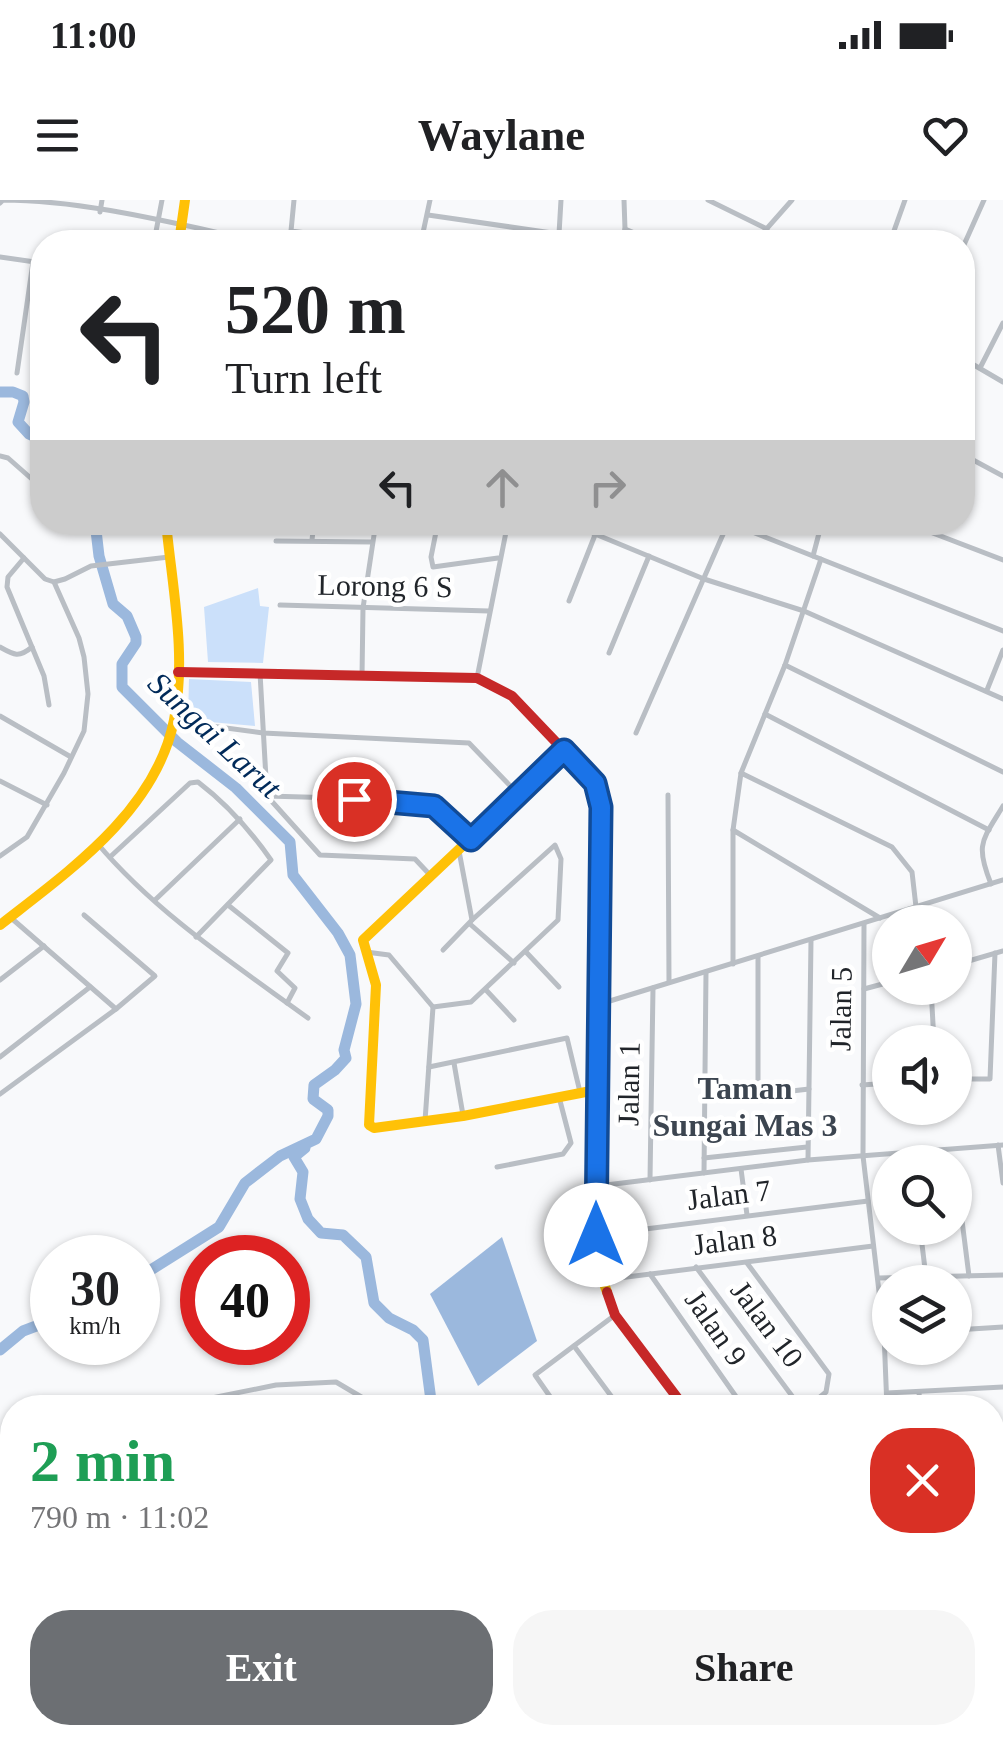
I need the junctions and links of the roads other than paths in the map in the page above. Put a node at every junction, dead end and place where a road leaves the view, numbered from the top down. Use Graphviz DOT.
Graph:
graph roads {
  1 [pos="102,200"];
  2 [pos="162,200"];
  3 [pos="185,200"];
  4 [pos="294,200"];
  5 [pos="430,200"];
  6 [pos="561,200"];
  7 [pos="624,200"];
  8 [pos="708,200"];
  9 [pos="792,200"];
  10 [pos="906,200"];
  11 [pos="984,200"];
  12 [pos="2,201"];
  13 [pos="100,212"];
  14 [pos="428,214"];
  15 [pos="158,221"];
  16 [pos="180,226"];
  17 [pos="625,229"];
  18 [pos="767,229"];
  19 [pos="156,230"];
  20 [pos="180,230"];
  21 [pos="200,230"];
  22 [pos="290,230"];
  23 [pos="424,230"];
  24 [pos="534,230"];
  25 [pos="560,230"];
  26 [pos="895,230"];
  27 [pos="971,230"];
  28 [pos="0,257"];
  29 [pos="30,262"];
  30 [pos="30,283"];
  31 [pos="1003,323"];
  32 [pos="975,365"];
  33 [pos="980,368"];
  34 [pos="17,374"];
  35 [pos="1003,382"];
  36 [pos="0,456"];
  37 [pos="975,461"];
  38 [pos="1003,476"];
  39 [pos="30,477"];
  40 [pos="0,534"];
  41 [pos="167,535"];
  42 [pos="313,535"];
  43 [pos="373,535"];
  44 [pos="435,535"];
  45 [pos="505,535"];
  46 [pos="595,535"];
  47 [pos="723,535"];
  48 [pos="759,535"];
  49 [pos="819,535"];
  50 [pos="938,535"];
  51 [pos="312,540"];
  52 [pos="276,541"];
  53 [pos="372,542"];
  54 [pos="168,556"];
  55 [pos="649,556"];
  56 [pos="814,556"];
  57 [pos="24,558"];
  58 [pos="500,558"];
  59 [pos="821,560"];
  60 [pos="1003,560"];
  61 [pos="704,579"];
  62 [pos="54,582"];
  63 [pos="570,602"];
  64 [pos="280,605"];
  65 [pos="363,608"];
  66 [pos="489,611"];
  67 [pos="804,611"];
  68 [pos="1003,632"];
  69 [pos="0,647"];
  70 [pos="32,647"];
  71 [pos="1003,650"];
  72 [pos="609,653"];
  73 [pos="785,664"];
  74 [pos="178,672"];
  75 [pos="260,673"];
  76 [pos="362,676"];
  77 [pos="477,678"];
  78 [pos="987,690"];
  79 [pos="1003,699"];
  80 [pos="49,705"];
  81 [pos="765,714"];
  82 [pos="0,716"];
  83 [pos="173,727"];
  84 [pos="636,733"];
  85 [pos="262,734"];
  86 [pos="564,750"];
  87 [pos="71,758"];
  88 [pos="741,772"];
  89 [pos="1003,772"];
  90 [pos="0,782"];
  91 [pos="518,794"];
  92 [pos="668,795"];
  93 [pos="267,796"];
  94 [pos="46,806"];
  95 [pos="1003,806"];
  96 [pos="240,819"];
  97 [pos="733,830"];
  98 [pos="989,830"];
  99 [pos="471,840"];
  100 [pos="98,843"];
  101 [pos="460,851"];
  102 [pos="0,856"];
  103 [pos="110,857"];
  104 [pos="431,876"];
  105 [pos="1003,880"];
  106 [pos="991,884"];
  107 [pos="154,900"];
  108 [pos="916,905"];
  109 [pos="919,905"];
  110 [pos="228,906"];
  111 [pos="872,913"];
  112 [pos="84,914"];
  113 [pos="5,921"];
  114 [pos="872,921"];
  115 [pos="471,922"];
  116 [pos="864,924"];
  117 [pos="196,937"];
  118 [pos="811,940"];
  119 [pos="44,946"];
  120 [pos="443,950"];
  121 [pos="1003,951"];
  122 [pos="366,952"];
  123 [pos="526,952"];
  124 [pos="995,953"];
  125 [pos="758,956"];
  126 [pos="972,960"];
  127 [pos="514,963"];
  128 [pos="733,964"];
  129 [pos="706,972"];
  130 [pos="0,980"];
  131 [pos="669,983"];
  132 [pos="872,986"];
  133 [pos="90,987"];
  134 [pos="559,987"];
  135 [pos="653,988"];
  136 [pos="864,988"];
  137 [pos="486,990"];
  138 [pos="287,1003"];
  139 [pos="598,1005"];
  140 [pos="433,1006"];
  141 [pos="116,1009"];
  142 [pos="308,1018"];
  143 [pos="514,1020"];
  144 [pos="0,1057"];
  145 [pos="454,1064"];
  146 [pos="429,1067"];
  147 [pos="972,1079"];
  148 [pos="872,1083"];
  149 [pos="862,1084"];
  150 [pos="809,1088"];
  151 [pos="596,1090"];
  152 [pos="580,1092"];
  153 [pos="0,1094"];
  154 [pos="559,1098"];
  155 [pos="463,1116"];
  156 [pos="425,1121"];
  157 [pos="1000,1145"];
  158 [pos="807,1147"];
  159 [pos="972,1147"];
  160 [pos="872,1155"];
  161 [pos="863,1156"];
  162 [pos="704,1158"];
  163 [pos="808,1160"];
  164 [pos="497,1167"];
  165 [pos="741,1169"];
  166 [pos="704,1173"];
  167 [pos="650,1180"];
  168 [pos="1003,1183"];
  169 [pos="596,1186"];
  170 [pos="868,1200"];
  171 [pos="747,1216"];
  172 [pos="596,1235"];
  173 [pos="873,1246"];
  174 [pos="746,1261"];
  175 [pos="876,1265"];
  176 [pos="696,1268"];
  177 [pos="650,1274"];
  178 [pos="1003,1275"];
  179 [pos="972,1276"];
  180 [pos="603,1280"];
  181 [pos="615,1315"];
  182 [pos="1003,1327"];
  183 [pos="972,1329"];
  184 [pos="574,1346"];
  185 [pos="887,1365"];
  186 [pos="1003,1387"];
  187 [pos="919,1392"];
  188 [pos="887,1393"];
  189 [pos="223,1395"];
  190 [pos="358,1395"];
  191 [pos="549,1395"];
  192 [pos="610,1395"];
  193 [pos="675,1395"];
  194 [pos="735,1395"];
  195 [pos="794,1395"];
  196 [pos="823,1395"];
  197 [pos="919,1395"];
  1 -- 13 [label="street"];
  2 -- 15 [label="street"];
  3 -- 16 [label="street"];
  4 -- 22 [label="street"];
  5 -- 14 [label="street"];
  6 -- 25 [label="street"];
  7 -- 17 [label="street"];
  8 -- 18 [label="street"];
  9 -- 18 [label="street"];
  10 -- 26 [label="street"];
  11 -- 27 [label="street"];
  12 -- 13 [label="street"];
  13 -- 15 [label="street"];
  14 -- 23 [label="street"];
  14 -- 24 [label="street"];
  15 -- 16 [label="street"];
  15 -- 19 [label="street"];
  16 -- 20 [label="street"];
  16 -- 21 [label="street"];
  28 -- 29 [label="street"];
  30 -- 34 [label="street"];
  31 -- 33 [label="street"];
  32 -- 33 [label="street"];
  33 -- 35 [label="street"];
  36 -- 39 [label="street"];
  37 -- 38 [label="street"];
  40 -- 57 [label="street"];
  41 -- 54 [label="street"];
  42 -- 51 [label="street"];
  43 -- 53 [label="street"];
  44 -- 58 [label="street"];
  45 -- 58 [label="street"];
  46 -- 55 [label="street"];
  46 -- 63 [label="street"];
  47 -- 61 [label="street"];
  48 -- 56 [label="street"];
  49 -- 56 [label="street"];
  50 -- 60 [label="street"];
  51 -- 52 [label="street"];
  51 -- 53 [label="street"];
  53 -- 65 [label="street"];
  54 -- 62 [label="street"];
  54 -- 74 [label="street"];
  55 -- 61 [label="street"];
  55 -- 72 [label="street"];
  56 -- 59 [label="street"];
  57 -- 62 [label="street"];
  57 -- 70 [label="street"];
  58 -- 66 [label="street"];
  59 -- 67 [label="street"];
  59 -- 68 [label="street"];
  61 -- 67 [label="street"];
  61 -- 84 [label="street"];
  62 -- 87 [label="street"];
  64 -- 65 [label="street, Lorong 6 S"];
  65 -- 66 [label="street, Lorong 6 S"];
  65 -- 76 [label="street"];
  66 -- 77 [label="street"];
  67 -- 73 [label="street"];
  67 -- 78 [label="street"];
  69 -- 70 [label="street"];
  70 -- 80 [label="street"];
  71 -- 78 [label="street"];
  73 -- 81 [label="street"];
  73 -- 89 [label="street"];
  74 -- 75 [label="street"];
  74 -- 83 [label="street"];
  75 -- 76 [label="street"];
  75 -- 85 [label="street"];
  76 -- 77 [label="street"];
  77 -- 86 [label="street"];
  78 -- 79 [label="street"];
  81 -- 88 [label="street"];
  81 -- 98 [label="street"];
  82 -- 87 [label="street"];
  83 -- 85 [label="street"];
  83 -- 100 [label="street"];
  85 -- 91 [label="street"];
  85 -- 93 [label="street"];
  86 -- 91 [label="street"];
  86 -- 139 [label="street"];
  87 -- 94 [label="street"];
  88 -- 97 [label="street"];
  88 -- 108 [label="street"];
  90 -- 94 [label="street"];
  91 -- 99 [label="street"];
  92 -- 131 [label="street"];
  93 -- 99 [label="street"];
  93 -- 104 [label="street"];
  94 -- 102 [label="street"];
  95 -- 98 [label="street"];
  96 -- 103 [label="street"];
  96 -- 107 [label="street"];
  96 -- 110 [label="street"];
  97 -- 111 [label="street"];
  97 -- 128 [label="street"];
  98 -- 106 [label="street"];
  99 -- 101 [label="street"];
  100 -- 103 [label="street"];
  100 -- 113 [label="street"];
  101 -- 104 [label="street"];
  101 -- 115 [label="street"];
  103 -- 107 [label="street"];
  104 -- 122 [label="street"];
  105 -- 106 [label="street"];
  106 -- 109 [label="street"];
  107 -- 117 [label="street"];
  110 -- 117 [label="street"];
  110 -- 138 [label="street"];
  112 -- 141 [label="street"];
  113 -- 119 [label="street"];
  114 -- 116 [label="street"];
  115 -- 120 [label="street"];
  115 -- 123 [label="street"];
  115 -- 127 [label="street"];
  116 -- 118 [label="street"];
  116 -- 136 [label="street, Jalan 5"];
  117 -- 138 [label="street"];
  118 -- 125 [label="street"];
  118 -- 150 [label="street"];
  119 -- 130 [label="street"];
  119 -- 133 [label="street"];
  121 -- 124 [label="street"];
  122 -- 140 [label="street"];
  122 -- 156 [label="street"];
  123 -- 127 [label="street"];
  123 -- 134 [label="street"];
  124 -- 126 [label="street"];
  124 -- 147 [label="street"];
  125 -- 128 [label="street"];
  125 -- 150 [label="street"];
  127 -- 137 [label="street"];
  128 -- 129 [label="street"];
  129 -- 131 [label="street"];
  129 -- 162 [label="street"];
  131 -- 135 [label="street"];
  132 -- 136 [label="street"];
  133 -- 141 [label="street"];
  133 -- 144 [label="street"];
  135 -- 139 [label="street"];
  135 -- 167 [label="street, Jalan 1"];
  136 -- 149 [label="street, Jalan 5"];
  137 -- 140 [label="street"];
  137 -- 143 [label="street"];
  138 -- 142 [label="street"];
  139 -- 151 [label="street"];
  140 -- 146 [label="street"];
  141 -- 153 [label="street"];
  145 -- 146 [label="street"];
  145 -- 152 [label="street"];
  145 -- 155 [label="street"];
  146 -- 156 [label="street"];
  148 -- 149 [label="street"];
  149 -- 161 [label="street, Jalan 5"];
  150 -- 158 [label="street"];
  151 -- 152 [label="street"];
  151 -- 169 [label="street"];
  152 -- 154 [label="street"];
  154 -- 155 [label="street"];
  154 -- 164 [label="street"];
  155 -- 156 [label="street"];
  157 -- 159 [label="street"];
  157 -- 168 [label="street"];
  158 -- 162 [label="street"];
  158 -- 163 [label="street"];
  160 -- 161 [label="street"];
  161 -- 163 [label="street"];
  161 -- 170 [label="street, Jalan 5"];
  162 -- 166 [label="street"];
  163 -- 165 [label="street"];
  165 -- 166 [label="street"];
  165 -- 171 [label="street"];
  166 -- 167 [label="street"];
  167 -- 169 [label="street"];
  169 -- 172 [label="street"];
  170 -- 171 [label="street, Jalan 7"];
  170 -- 173 [label="street, Jalan 5"];
  171 -- 172 [label="street, Jalan 7"];
  172 -- 180 [label="street"];
  173 -- 174 [label="street, Jalan 8"];
  173 -- 175 [label="street, Jalan 5"];
  174 -- 176 [label="street, Jalan 8"];
  174 -- 196 [label="street"];
  176 -- 177 [label="street, Jalan 8"];
  176 -- 195 [label="street, Jalan 10"];
  177 -- 180 [label="street, Jalan 8"];
  177 -- 194 [label="street, Jalan 9"];
  178 -- 179 [label="street"];
  180 -- 181 [label="street"];
  181 -- 184 [label="street"];
  181 -- 193 [label="street"];
  182 -- 183 [label="street"];
  184 -- 191 [label="street"];
  184 -- 192 [label="street"];
  185 -- 188 [label="street, Jalan 5"];
  186 -- 187 [label="street"];
  187 -- 188 [label="street"];
  187 -- 197 [label="street"];
  189 -- 190 [label="street"];
}
